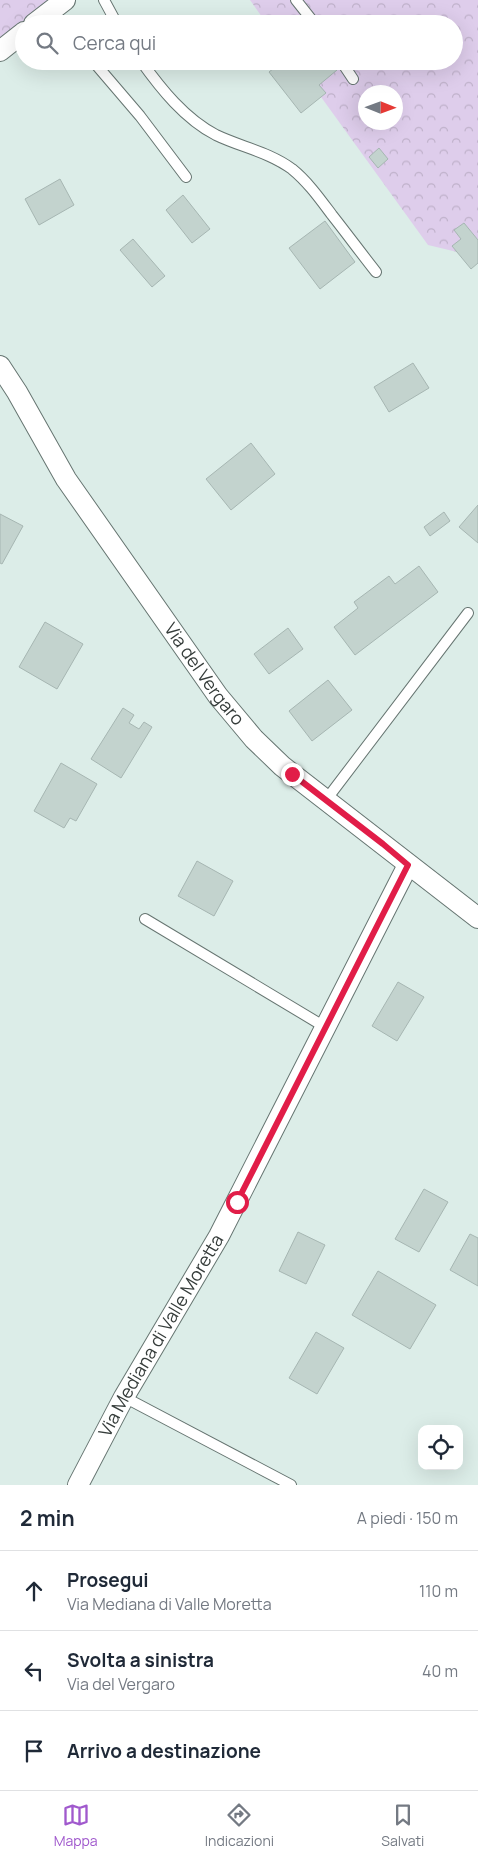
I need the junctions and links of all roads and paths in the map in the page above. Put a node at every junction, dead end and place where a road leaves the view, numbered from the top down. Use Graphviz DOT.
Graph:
graph roads {
  1 [pos="65,0"];
  2 [pos="104,0"];
  3 [pos="296,0"];
  4 [pos="49,15"];
  5 [pos="112,15"];
  6 [pos="308,15"];
  7 [pos="15,39"];
  8 [pos="0,51"];
  9 [pos="101,70"];
  10 [pos="148,70"];
  11 [pos="347,70"];
  12 [pos="353,78"];
  13 [pos="186,177"];
  14 [pos="376,272"];
  15 [pos="0,366"];
  16 [pos="468,614"];
  17 [pos="326,800"];
  18 [pos="408,865"];
  19 [pos="478,918"];
  20 [pos="145,919"];
  21 [pos="325,1027"];
  22 [pos="124,1397"];
  23 [pos="78,1485"];
  24 [pos="291,1485"];
  1 -- 4 [label="street"];
  2 -- 5 [label="lane"];
  3 -- 6 [label="lane"];
  7 -- 8 [label="street"];
  9 -- 13 [label="lane"];
  10 -- 14 [label="lane"];
  11 -- 12 [label="lane"];
  15 -- 17 [label="street, Via del Vergaro"];
  16 -- 17 [label="lane"];
  17 -- 18 [label="street, Via del Vergaro"];
  18 -- 19 [label="street, Via del Vergaro"];
  18 -- 21 [label="street, Via Mediana di Valle Moretta"];
  20 -- 21 [label="lane"];
  21 -- 22 [label="street, Via Mediana di Valle Moretta"];
  22 -- 23 [label="street, Via Mediana di Valle Moretta"];
  22 -- 24 [label="lane"];
}
